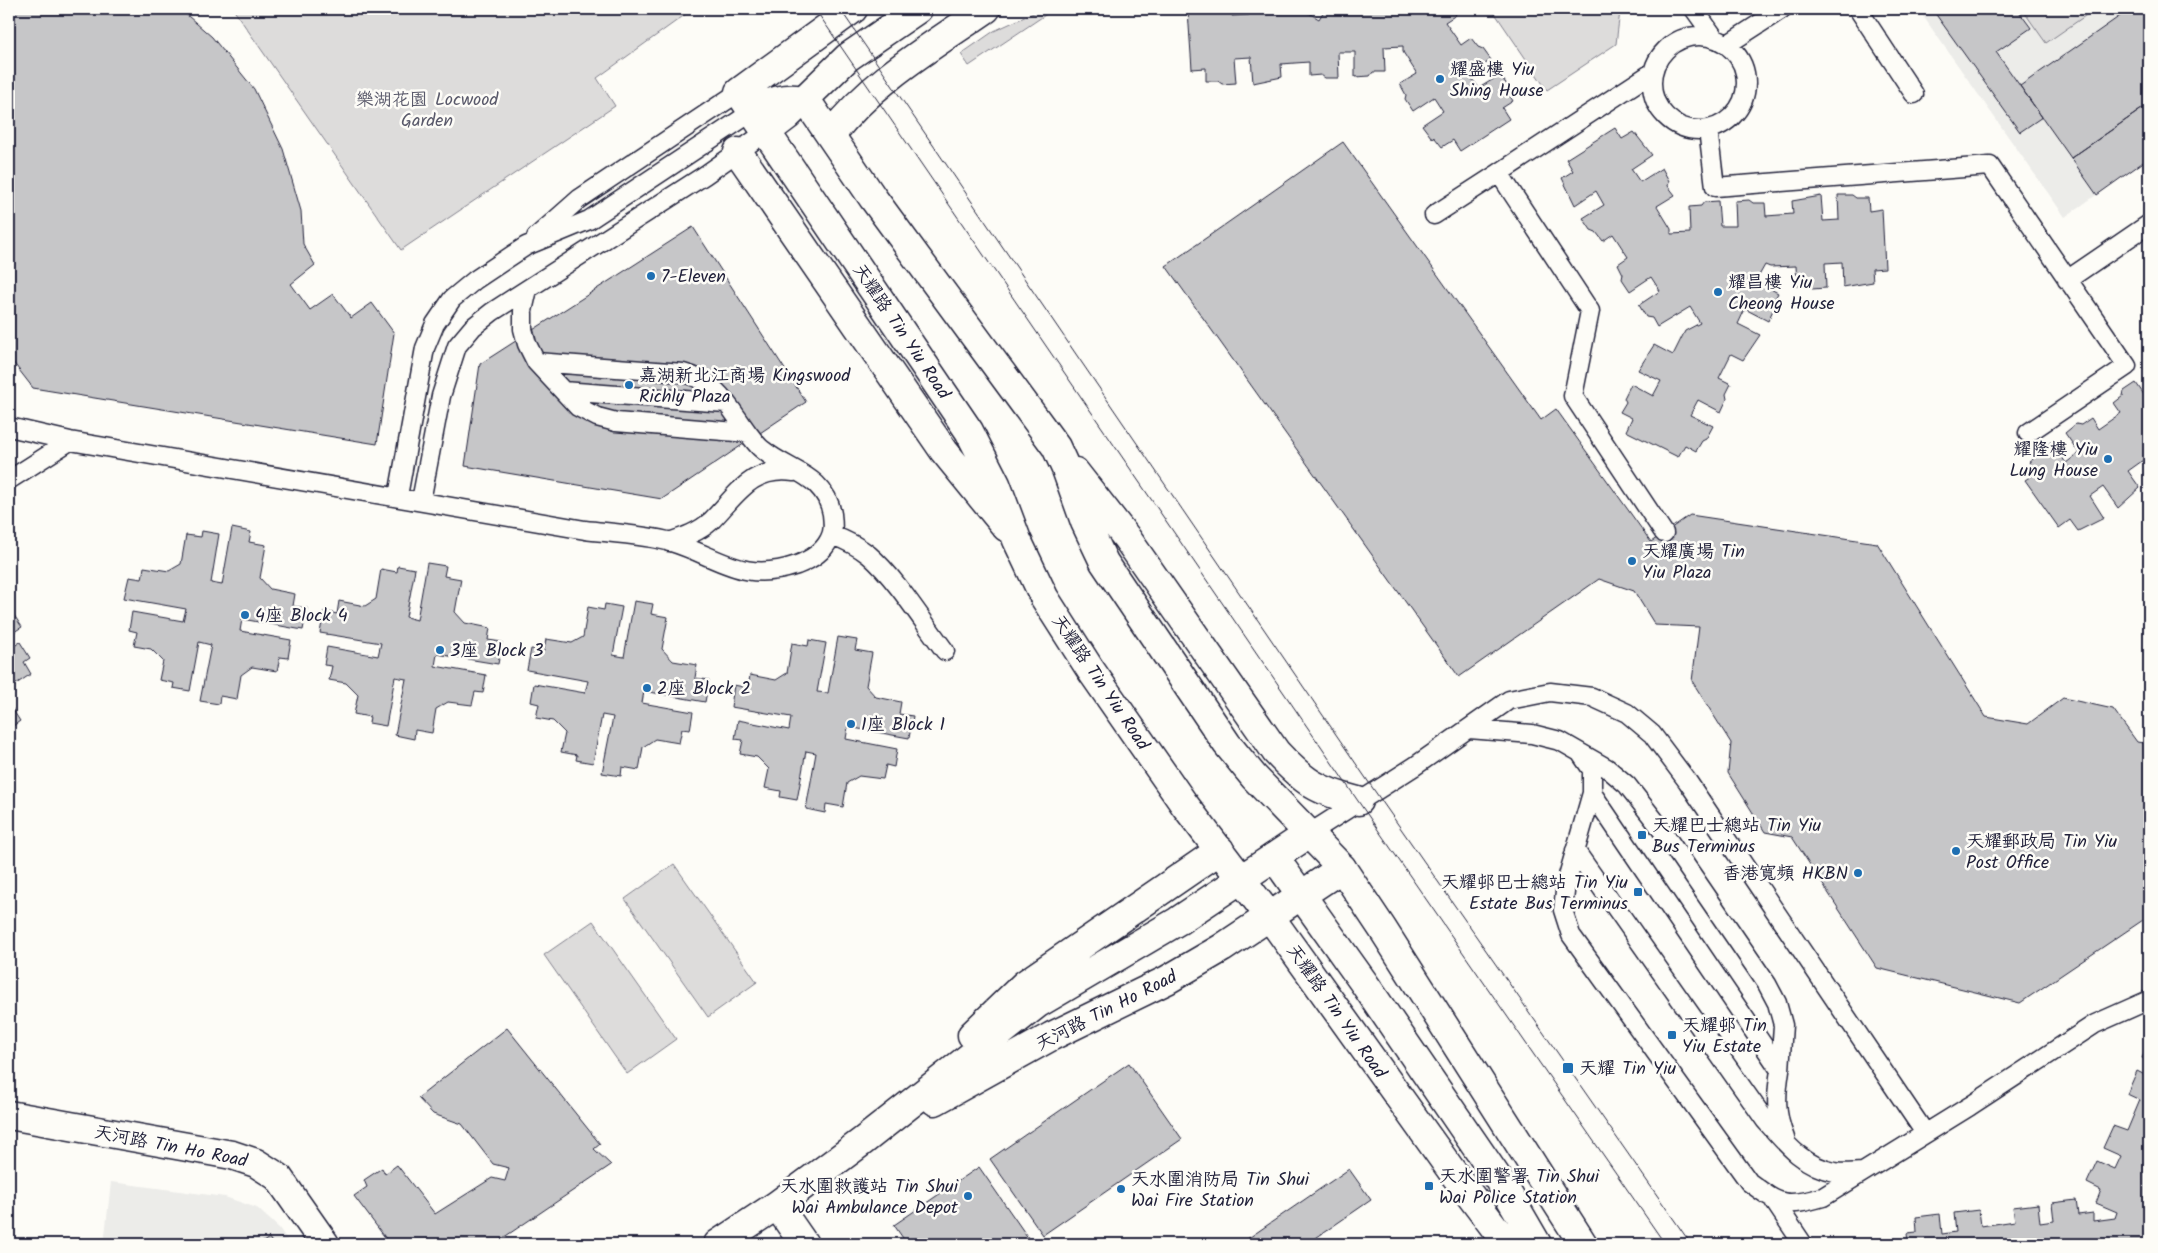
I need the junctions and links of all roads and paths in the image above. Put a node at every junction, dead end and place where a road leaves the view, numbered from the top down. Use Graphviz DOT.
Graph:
graph roads {
  1 [pos="853,9"];
  2 [pos="918,9"];
  3 [pos="986,9"];
  4 [pos="1694,9"];
  5 [pos="1782,9"];
  6 [pos="1858,9"];
  7 [pos="1721,41"];
  8 [pos="1652,72"];
  9 [pos="1914,94"];
  10 [pos="806,100"];
  11 [pos="752,112"];
  12 [pos="1708,129"];
  13 [pos="831,135"];
  14 [pos="738,152"];
  15 [pos="1499,173"];
  16 [pos="1434,215"];
  17 [pos="2149,224"];
  18 [pos="526,246"];
  19 [pos="2067,280"];
  20 [pos="528,289"];
  21 [pos="536,362"];
  22 [pos="563,391"];
  23 [pos="726,403"];
  24 [pos="9,427"];
  25 [pos="748,433"];
  26 [pos="2028,433"];
  27 [pos="70,441"];
  28 [pos="1056,447"];
  29 [pos="798,472"];
  30 [pos="9,480"];
  31 [pos="398,496"];
  32 [pos="421,501"];
  33 [pos="1664,532"];
  34 [pos="832,535"];
  35 [pos="1016,540"];
  36 [pos="669,542"];
  37 [pos="945,651"];
  38 [pos="1469,729"];
  39 [pos="1581,754"];
  40 [pos="1592,793"];
  41 [pos="1358,802"];
  42 [pos="1310,833"];
  43 [pos="1220,850"];
  44 [pos="1575,850"];
  45 [pos="1274,857"];
  46 [pos="1342,868"];
  47 [pos="1242,878"];
  48 [pos="1302,895"];
  49 [pos="1270,917"];
  50 [pos="2149,1000"];
  51 [pos="1780,1070"];
  52 [pos="9,1115"];
  53 [pos="1925,1133"];
  54 [pos="863,1141"];
  55 [pos="1789,1148"];
  56 [pos="1865,1172"];
  57 [pos="1774,1201"];
  58 [pos="777,1205"];
  59 [pos="325,1244"];
  60 [pos="718,1244"];
  61 [pos="804,1244"];
  62 [pos="1507,1244"];
  63 [pos="1537,1244"];
  64 [pos="1583,1244"];
  65 [pos="1804,1244"];
  1 -- 11 [label="main road"];
  2 -- 10 [label="main road"];
  3 -- 13 [label="main road"];
  4 -- 7 [label="lane"];
  5 -- 7 [label="lane"];
  6 -- 9 [label="lane"];
  7 -- 8 [label="lane"];
  7 -- 12 [label="lane"];
  8 -- 12 [label="lane"];
  8 -- 15 [label="lane"];
  10 -- 11 [label="main road"];
  10 -- 13 [label="main road"];
  11 -- 14 [label="lane"];
  11 -- 18 [label="lane"];
  11 -- 18 [label="lane"];
  11 -- 35 [label="main road, 天耀路 Tin Yiu Road"];
  12 -- 19 [label="lane"];
  13 -- 28 [label="main road"];
  14 -- 20 [label="lane"];
  14 -- 35 [label="main road"];
  15 -- 16 [label="lane"];
  15 -- 33 [label="lane"];
  17 -- 19 [label="lane"];
  18 -- 31 [label="lane"];
  19 -- 26 [label="lane"];
  20 -- 21 [label="lane"];
  20 -- 32 [label="lane"];
  21 -- 22 [label="lane"];
  21 -- 23 [label="lane"];
  22 -- 23 [label="lane"];
  22 -- 25 [label="lane"];
  23 -- 25 [label="lane"];
  24 -- 27 [label="lane"];
  25 -- 29 [label="lane"];
  27 -- 30 [label="lane"];
  27 -- 31 [label="lane"];
  28 -- 41 [label="main road"];
  28 -- 42 [label="main road"];
  29 -- 34 [label="lane"];
  29 -- 36 [label="lane"];
  31 -- 32 [label="lane"];
  32 -- 36 [label="lane"];
  34 -- 36 [label="lane"];
  34 -- 37 [label="lane"];
  35 -- 43 [label="main road, 天耀路 Tin Yiu Road"];
  38 -- 39 [label="lane"];
  38 -- 41 [label="lane"];
  38 -- 53 [label="lane"];
  39 -- 40 [label="lane"];
  39 -- 51 [label="lane"];
  40 -- 44 [label="lane"];
  40 -- 51 [label="lane"];
  41 -- 42 [label="lane"];
  42 -- 45 [label="main road, 天河路 Tin Ho Road"];
  42 -- 46 [label="main road"];
  43 -- 47 [label="main road, 天耀路 Tin Yiu Road"];
  43 -- 54 [label="main road, 天河路 Tin Ho Road"];
  44 -- 55 [label="lane"];
  44 -- 57 [label="lane"];
  45 -- 47 [label="main road, 天河路 Tin Ho Road"];
  45 -- 48 [label="main road"];
  46 -- 48 [label="main road, 天河路 Tin Ho Road"];
  46 -- 64 [label="main road"];
  47 -- 49 [label="main road, 天耀路 Tin Yiu Road"];
  47 -- 54 [label="main road, 天河路 Tin Ho Road"];
  48 -- 49 [label="main road, 天河路 Tin Ho Road"];
  48 -- 63 [label="main road"];
  49 -- 54 [label="main road, 天河路 Tin Ho Road"];
  49 -- 62 [label="main road, 天耀路 Tin Yiu Road"];
  50 -- 53 [label="lane"];
  51 -- 55 [label="lane"];
  52 -- 59 [label="main road, 天河路 Tin Ho Road"];
  53 -- 56 [label="lane"];
  54 -- 58 [label="main road, 天河路 Tin Ho Road"];
  55 -- 56 [label="lane"];
  56 -- 57 [label="lane"];
  57 -- 65 [label="lane"];
  58 -- 60 [label="main road, 天河路 Tin Ho Road"];
  58 -- 61 [label="main road"];
}
